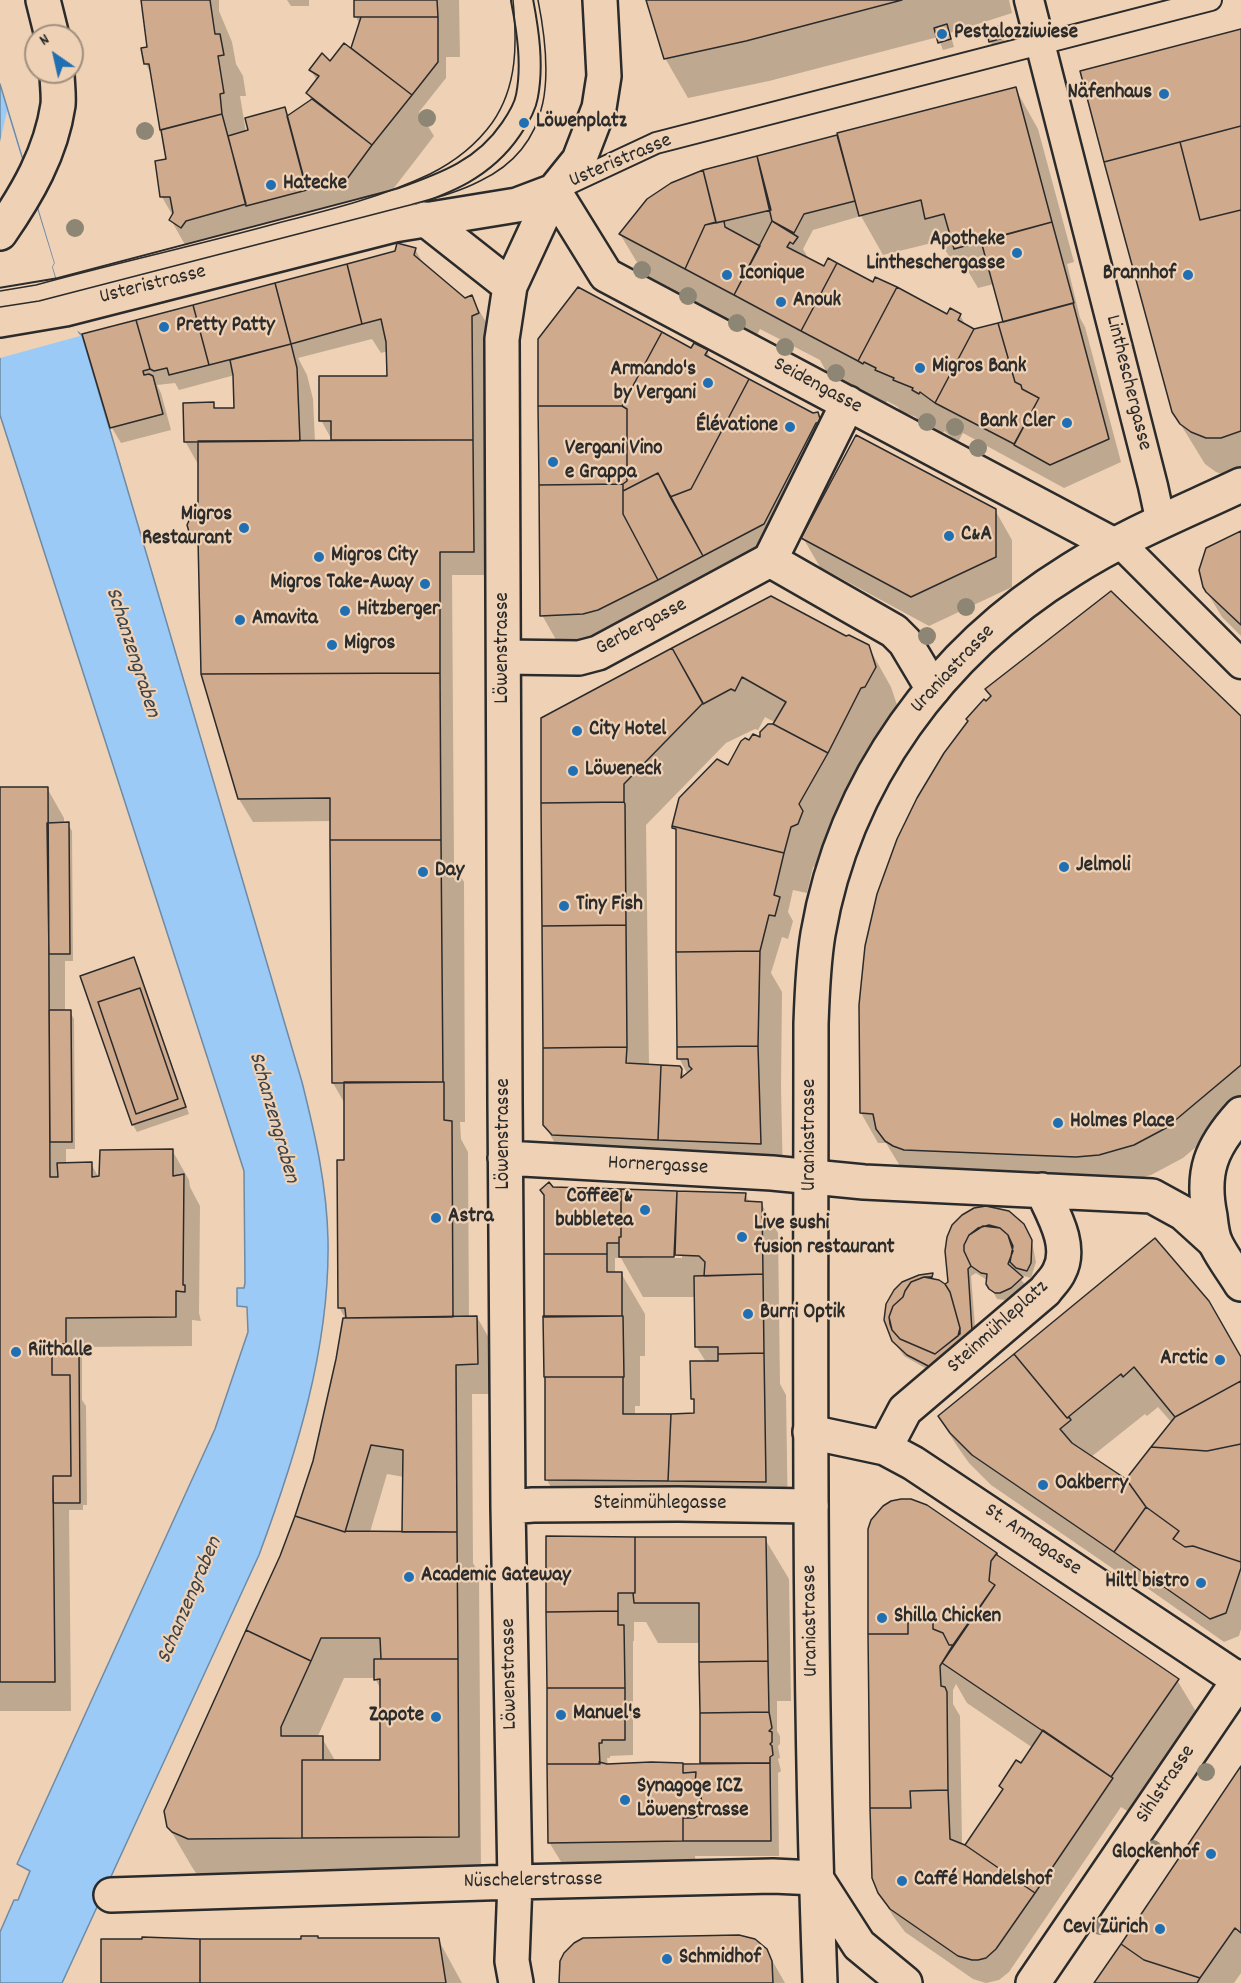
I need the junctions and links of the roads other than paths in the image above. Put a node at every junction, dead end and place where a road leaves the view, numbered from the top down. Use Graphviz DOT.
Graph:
graph roads {
  1 [pos="43,0"];
  2 [pos="600,0"];
  3 [pos="1029,0"];
  4 [pos="1211,0"];
  5 [pos="523,2"];
  6 [pos="49,24"];
  7 [pos="1041,45"];
  8 [pos="57,84"];
  9 [pos="554,191"];
  10 [pos="425,219"];
  11 [pos="0,233"];
  12 [pos="510,286"];
  13 [pos="0,299"];
  14 [pos="62,299"];
  15 [pos="0,320"];
  16 [pos="848,403"];
  17 [pos="1241,485"];
  18 [pos="1161,523"];
  19 [pos="1117,544"];
  20 [pos="770,560"];
  21 [pos="504,657"];
  22 [pos="1241,664"];
  23 [pos="933,688"];
  24 [pos="1241,1114"];
  25 [pos="505,1158"];
  26 [pos="812,1176"];
  27 [pos="1042,1190"];
  28 [pos="1215,1242"];
  29 [pos="1241,1284"];
  30 [pos="810,1432"];
  31 [pos="885,1448"];
  32 [pos="811,1506"];
  33 [pos="508,1507"];
  34 [pos="1240,1679"];
  35 [pos="816,1878"];
  36 [pos="515,1882"];
  37 [pos="111,1895"];
  38 [pos="516,1983"];
  39 [pos="820,1983"];
  40 [pos="904,1983"];
  41 [pos="1033,1983"];
  1 -- 6 [label="street"];
  2 -- 9 [label="street, Löwenstrasse"];
  3 -- 7 [label="street, Lintheschergasse"];
  4 -- 7 [label="lane, Usteristrasse"];
  5 -- 14 [label="lane"];
  7 -- 9 [label="lane, Usteristrasse"];
  7 -- 18 [label="street, Lintheschergasse"];
  8 -- 11 [label="street"];
  9 -- 10 [label="street, Usteristrasse"];
  9 -- 12 [label="street, Löwenstrasse"];
  9 -- 16 [label="street, Seidengasse"];
  10 -- 12 [label="street"];
  10 -- 14 [label="street, Usteristrasse"];
  12 -- 21 [label="street, Löwenstrasse"];
  13 -- 14 [label="lane"];
  14 -- 15 [label="street, Usteristrasse"];
  16 -- 19 [label="street, Seidengasse"];
  16 -- 20 [label="street"];
  17 -- 18 [label="street, Uraniastrasse"];
  18 -- 19 [label="street, Uraniastrasse"];
  19 -- 22 [label="street, Seidengasse"];
  19 -- 23 [label="street, Uraniastrasse"];
  20 -- 21 [label="street, Gerbergasse"];
  20 -- 23 [label="street"];
  21 -- 25 [label="street, Löwenstrasse"];
  23 -- 26 [label="street, Uraniastrasse"];
  24 -- 28 [label="street"];
  25 -- 26 [label="street, Hornergasse"];
  25 -- 33 [label="street, Löwenstrasse"];
  26 -- 27 [label="street"];
  26 -- 30 [label="street, Uraniastrasse"];
  27 -- 28 [label="street"];
  27 -- 31 [label="street, Steinmühleplatz"];
  28 -- 29 [label="street"];
  30 -- 31 [label="street, St. Annagasse"];
  30 -- 32 [label="street, Uraniastrasse"];
  31 -- 34 [label="street, St. Annagasse"];
  32 -- 33 [label="street, Steinmühlegasse"];
  32 -- 35 [label="street, Uraniastrasse"];
  33 -- 36 [label="street, Löwenstrasse"];
  34 -- 41 [label="street, Sihlstrasse"];
  35 -- 36 [label="street, Nüschelerstrasse"];
  35 -- 39 [label="street, Uraniastrasse"];
  35 -- 40 [label="street"];
  36 -- 37 [label="street, Nüschelerstrasse"];
  36 -- 38 [label="street, Löwenstrasse"];
}
